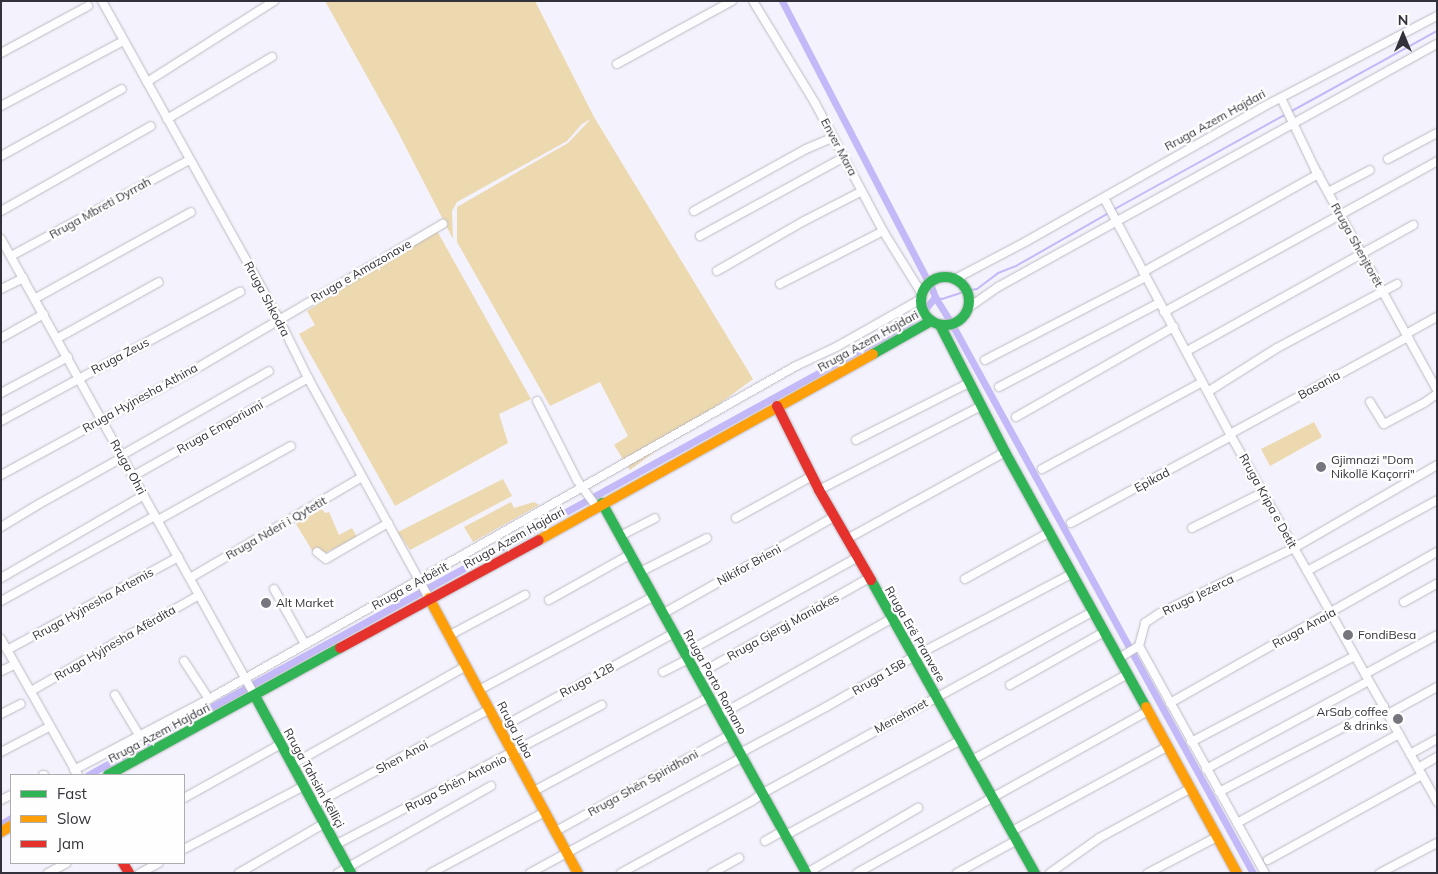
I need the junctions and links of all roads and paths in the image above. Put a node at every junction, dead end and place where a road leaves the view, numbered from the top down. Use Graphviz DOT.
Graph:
graph roads {
  1 [pos="102,1"];
  2 [pos="274,1"];
  3 [pos="732,1"];
  4 [pos="753,1"];
  5 [pos="88,6"];
  6 [pos="1437,16"];
  7 [pos="124,41"];
  8 [pos="1437,44"];
  9 [pos="1,53"];
  10 [pos="272,57"];
  11 [pos="617,64"];
  12 [pos="147,82"];
  13 [pos="122,89"];
  14 [pos="1281,98"];
  15 [pos="1,106"];
  16 [pos="167,120"];
  17 [pos="1290,120"];
  18 [pos="151,126"];
  19 [pos="1437,133"];
  20 [pos="834,137"];
  21 [pos="1,156"];
  22 [pos="844,156"];
  23 [pos="1388,158"];
  24 [pos="189,160"];
  25 [pos="1437,161"];
  26 [pos="1370,170"];
  27 [pos="1318,174"];
  28 [pos="862,192"];
  29 [pos="1328,192"];
  30 [pos="1104,198"];
  31 [pos="1,211"];
  32 [pos="694,211"];
  33 [pos="191,212"];
  34 [pos="1339,214"];
  35 [pos="1115,218"];
  36 [pos="443,224"];
  37 [pos="1413,225"];
  38 [pos="883,230"];
  39 [pos="700,236"];
  40 [pos="1,239"];
  41 [pos="1361,252"];
  42 [pos="11,256"];
  43 [pos="717,271"];
  44 [pos="1144,274"];
  45 [pos="24,278"];
  46 [pos="955,279"];
  47 [pos="159,282"];
  48 [pos="780,284"];
  49 [pos="1397,284"];
  50 [pos="1,289"];
  51 [pos="240,292"];
  52 [pos="1383,292"];
  53 [pos="921,296"];
  54 [pos="36,298"];
  55 [pos="1159,303"];
  56 [pos="968,308"];
  57 [pos="1164,312"];
  58 [pos="44,314"];
  59 [pos="1437,317"];
  60 [pos="279,319"];
  61 [pos="936,323"];
  62 [pos="1174,327"];
  63 [pos="1407,335"];
  64 [pos="1,338"];
  65 [pos="58,338"];
  66 [pos="1187,351"];
  67 [pos="68,357"];
  68 [pos="985,360"];
  69 [pos="1437,370"];
  70 [pos="269,371"];
  71 [pos="1429,374"];
  72 [pos="79,377"];
  73 [pos="308,378"];
  74 [pos="1202,382"];
  75 [pos="969,383"];
  76 [pos="999,387"];
  77 [pos="1437,390"];
  78 [pos="1209,391"];
  79 [pos="1,394"];
  80 [pos="1437,394"];
  81 [pos="537,401"];
  82 [pos="1370,402"];
  83 [pos="777,406"];
  84 [pos="981,406"];
  85 [pos="1016,417"];
  86 [pos="101,419"];
  87 [pos="1,421"];
  88 [pos="1231,435"];
  89 [pos="856,440"];
  90 [pos="292,446"];
  91 [pos="1005,452"];
  92 [pos="122,456"];
  93 [pos="1437,465"];
  94 [pos="1042,469"];
  95 [pos="1,476"];
  96 [pos="133,476"];
  97 [pos="812,476"];
  98 [pos="362,478"];
  99 [pos="585,490"];
  100 [pos="819,490"];
  101 [pos="1264,492"];
  102 [pos="144,496"];
  103 [pos="1437,500"];
  104 [pos="597,504"];
  105 [pos="834,517"];
  106 [pos="156,518"];
  107 [pos="655,518"];
  108 [pos="736,518"];
  109 [pos="388,523"];
  110 [pos="1071,523"];
  111 [pos="1,528"];
  112 [pos="1192,528"];
  113 [pos="1050,532"];
  114 [pos="620,536"];
  115 [pos="707,538"];
  116 [pos="847,539"];
  117 [pos="1294,548"];
  118 [pos="318,552"];
  119 [pos="1437,552"];
  120 [pos="630,554"];
  121 [pos="178,557"];
  122 [pos="858,557"];
  123 [pos="1307,571"];
  124 [pos="640,572"];
  125 [pos="1072,574"];
  126 [pos="1,578"];
  127 [pos="190,578"];
  128 [pos="869,578"];
  129 [pos="965,579"];
  130 [pos="1437,584"];
  131 [pos="274,589"];
  132 [pos="424,589"];
  133 [pos="199,595"];
  134 [pos="525,595"];
  135 [pos="654,596"];
  136 [pos="549,600"];
  137 [pos="1,601"];
  138 [pos="1404,602"];
  139 [pos="1092,612"];
  140 [pos="664,613"];
  141 [pos="1331,613"];
  142 [pos="894,618"];
  143 [pos="1104,632"];
  144 [pos="674,633"];
  145 [pos="450,635"];
  146 [pos="1437,635"];
  147 [pos="1,639"];
  148 [pos="305,644"];
  149 [pos="1138,647"];
  150 [pos="7,650"];
  151 [pos="1123,655"];
  152 [pos="687,656"];
  153 [pos="915,656"];
  154 [pos="1355,656"];
  155 [pos="184,661"];
  156 [pos="14,665"];
  157 [pos="466,666"];
  158 [pos="1,671"];
  159 [pos="663,672"];
  160 [pos="1128,674"];
  161 [pos="697,675"];
  162 [pos="1367,677"];
  163 [pos="246,680"];
  164 [pos="1010,685"];
  165 [pos="1437,687"];
  166 [pos="480,690"];
  167 [pos="30,691"];
  168 [pos="254,694"];
  169 [pos="116,695"];
  170 [pos="709,697"];
  171 [pos="936,697"];
  172 [pos="209,699"];
  173 [pos="1170,703"];
  174 [pos="21,704"];
  175 [pos="602,705"];
  176 [pos="490,709"];
  177 [pos="1386,710"];
  178 [pos="1148,711"];
  179 [pos="1,714"];
  180 [pos="720,715"];
  181 [pos="49,727"];
  182 [pos="500,728"];
  183 [pos="1399,734"];
  184 [pos="138,735"];
  185 [pos="730,735"];
  186 [pos="1437,739"];
  187 [pos="961,740"];
  188 [pos="1191,742"];
  189 [pos="281,744"];
  190 [pos="1167,747"];
  191 [pos="1,752"];
  192 [pos="513,754"];
  193 [pos="1410,754"];
  194 [pos="741,755"];
  195 [pos="1437,757"];
  196 [pos="972,760"];
  197 [pos="293,764"];
  198 [pos="1418,768"];
  199 [pos="1206,769"];
  200 [pos="76,773"];
  201 [pos="110,774"];
  202 [pos="1422,775"];
  203 [pos="304,786"];
  204 [pos="491,786"];
  205 [pos="1191,788"];
  206 [pos="534,791"];
  207 [pos="762,792"];
  208 [pos="1219,792"];
  209 [pos="992,796"];
  210 [pos="185,797"];
  211 [pos="1437,802"];
  212 [pos="315,804"];
  213 [pos="918,808"];
  214 [pos="545,812"];
  215 [pos="325,823"];
  216 [pos="1237,823"];
  217 [pos="556,831"];
  218 [pos="784,833"];
  219 [pos="1014,836"];
  220 [pos="1218,837"];
  221 [pos="765,841"];
  222 [pos="1437,843"];
  223 [pos="337,844"];
  224 [pos="185,848"];
  225 [pos="567,851"];
  226 [pos="739,858"];
  227 [pos="1268,860"];
  228 [pos="65,864"];
  229 [pos="156,864"];
  230 [pos="350,870"];
  231 [pos="1237,872"];
  232 [pos="48,873"];
  233 [pos="140,873"];
  234 [pos="239,873"];
  235 [pos="338,873"];
  236 [pos="431,873"];
  237 [pos="530,873"];
  238 [pos="578,873"];
  239 [pos="621,873"];
  240 [pos="712,873"];
  241 [pos="807,873"];
  242 [pos="858,873"];
  243 [pos="957,873"];
  244 [pos="1035,873"];
  245 [pos="1050,873"];
  246 [pos="1148,873"];
  247 [pos="1265,873"];
  248 [pos="1380,873"];
  1 -- 7 [label="street, Rruga Shkodra"];
  2 -- 12 [label="street"];
  3 -- 11 [label="street"];
  4 -- 20 [label="street, Enver Mara"];
  5 -- 9 [label="street"];
  6 -- 14 [label="street, Rruga Azem Hajdari"];
  7 -- 12 [label="street, Rruga Shkodra"];
  7 -- 15 [label="street"];
  8 -- 17 [label="street, Rruga Azem Hajdari"];
  10 -- 16 [label="street"];
  12 -- 16 [label="street, Rruga Shkodra"];
  13 -- 21 [label="street"];
  14 -- 17 [label="street, Rruga Shenjtorët"];
  14 -- 30 [label="street, Rruga Azem Hajdari"];
  16 -- 24 [label="street, Rruga Shkodra"];
  17 -- 27 [label="street, Rruga Shenjtorët"];
  17 -- 35 [label="street, Rruga Azem Hajdari"];
  18 -- 31 [label="street"];
  19 -- 23 [label="street"];
  20 -- 22 [label="street, Enver Mara"];
  20 -- 32 [label="street"];
  22 -- 28 [label="street, Enver Mara"];
  22 -- 39 [label="street"];
  24 -- 42 [label="street, Rruga Mbreti Dyrrah"];
  24 -- 60 [label="street, Rruga Shkodra"];
  25 -- 34 [label="street"];
  26 -- 29 [label="street"];
  27 -- 29 [label="street, Rruga Shenjtorët"];
  27 -- 44 [label="street"];
  28 -- 38 [label="street, Enver Mara"];
  28 -- 43 [label="street"];
  29 -- 34 [label="street, Rruga Shenjtorët"];
  30 -- 35 [label="street, Rruga Kripa e Detit"];
  30 -- 46 [label="street, Rruga Azem Hajdari"];
  33 -- 54 [label="street"];
  34 -- 41 [label="street, Rruga Shenjtorët"];
  34 -- 57 [label="street"];
  35 -- 44 [label="street, Rruga Kripa e Detit"];
  35 -- 56 [label="street, Rruga Azem Hajdari"];
  36 -- 60 [label="street, Rruga e Amazonave"];
  37 -- 41 [label="street"];
  38 -- 48 [label="street"];
  38 -- 53 [label="street, Enver Mara"];
  40 -- 42 [label="street, Rruga Ohri"];
  41 -- 52 [label="street, Rruga Shenjtorët"];
  41 -- 66 [label="street"];
  42 -- 45 [label="street, Rruga Ohri"];
  44 -- 55 [label="street, Rruga Kripa e Detit"];
  44 -- 68 [label="street"];
  45 -- 50 [label="street"];
  45 -- 54 [label="street, Rruga Ohri"];
  46 -- 53 [label="street, Rruga Azem Hajdari"];
  46 -- 56 [label="street"];
  47 -- 65 [label="street"];
  49 -- 52 [label="street"];
  51 -- 72 [label="street, Rruga Zeus"];
  52 -- 63 [label="street, Rruga Shenjtorët"];
  52 -- 78 [label="street"];
  53 -- 61 [label="street, Rruga Azem Hajdari"];
  53 -- 99 [label="street, Rruga e Arbërit"];
  54 -- 58 [label="street, Rruga Ohri"];
  55 -- 57 [label="street, Rruga Kripa e Detit"];
  55 -- 76 [label="street"];
  56 -- 61 [label="street, Rruga Azem Hajdari"];
  57 -- 62 [label="street, Rruga Kripa e Detit"];
  58 -- 64 [label="street"];
  58 -- 65 [label="street, Rruga Ohri"];
  59 -- 63 [label="street, Basania"];
  60 -- 73 [label="street, Rruga Shkodra"];
  60 -- 86 [label="street, Rruga Hyjnesha Athina"];
  61 -- 75 [label="street"];
  61 -- 83 [label="street, Rruga Azem Hajdari"];
  62 -- 66 [label="street, Rruga Kripa e Detit"];
  62 -- 85 [label="street"];
  63 -- 71 [label="street, Rruga Shenjtorët"];
  63 -- 88 [label="street, Basania"];
  65 -- 67 [label="street, Rruga Ohri"];
  66 -- 74 [label="street, Rruga Kripa e Detit"];
  67 -- 72 [label="street, Rruga Ohri"];
  67 -- 79 [label="street"];
  69 -- 71 [label="street"];
  70 -- 92 [label="street"];
  71 -- 77 [label="street, Rruga Shenjtorët"];
  72 -- 86 [label="street, Rruga Ohri"];
  72 -- 87 [label="street, Rruga Zeus"];
  73 -- 96 [label="street, Rruga Emporiumi"];
  73 -- 98 [label="street, Rruga Shkodra"];
  74 -- 78 [label="street, Rruga Kripa e Detit"];
  74 -- 94 [label="street"];
  75 -- 84 [label="street"];
  75 -- 89 [label="street"];
  78 -- 88 [label="street, Rruga Kripa e Detit"];
  80 -- 82 [label="street"];
  81 -- 99 [label="street"];
  83 -- 97 [label="street, Rruga Erë Pranvere"];
  83 -- 104 [label="street, Rruga Azem Hajdari"];
  84 -- 91 [label="street"];
  84 -- 100 [label="street"];
  86 -- 92 [label="street, Rruga Ohri"];
  86 -- 95 [label="street, Rruga Hyjnesha Athina"];
  88 -- 101 [label="street, Rruga Kripa e Detit"];
  88 -- 110 [label="street, Epikad"];
  90 -- 106 [label="street"];
  91 -- 113 [label="street"];
  91 -- 116 [label="street"];
  92 -- 96 [label="street, Rruga Ohri"];
  92 -- 111 [label="street"];
  93 -- 117 [label="street, Rruga Jezerca"];
  96 -- 102 [label="street, Rruga Ohri"];
  97 -- 100 [label="street, Rruga Erë Pranvere"];
  97 -- 108 [label="street"];
  98 -- 109 [label="street, Rruga Shkodra"];
  98 -- 127 [label="street, Rruga Nderi i Qytetit"];
  99 -- 104 [label="street"];
  99 -- 132 [label="street, Rruga e Arbërit"];
  100 -- 105 [label="street, Rruga Erë Pranvere"];
  101 -- 112 [label="street"];
  101 -- 117 [label="street, Rruga Kripa e Detit"];
  102 -- 106 [label="street, Rruga Ohri"];
  102 -- 126 [label="street"];
  103 -- 123 [label="street"];
  104 -- 114 [label="street, Rruga Porto Romano"];
  104 -- 132 [label="street, Rruga Azem Hajdari"];
  105 -- 116 [label="street, Rruga Erë Pranvere"];
  105 -- 140 [label="street, Nikifor Brieni"];
  106 -- 121 [label="street, Rruga Ohri"];
  106 -- 137 [label="street"];
  107 -- 114 [label="street"];
  109 -- 118 [label="street"];
  109 -- 132 [label="street, Rruga Shkodra"];
  113 -- 125 [label="street"];
  113 -- 129 [label="street"];
  114 -- 120 [label="street, Rruga Porto Romano"];
  115 -- 124 [label="street"];
  116 -- 122 [label="street, Rruga Erë Pranvere"];
  117 -- 123 [label="street, Rruga Kripa e Detit"];
  117 -- 149 [label="street, Rruga Jezerca"];
  119 -- 141 [label="street, Rruga Anaia"];
  120 -- 124 [label="street, Rruga Porto Romano"];
  120 -- 136 [label="street"];
  121 -- 127 [label="street, Rruga Ohri"];
  121 -- 150 [label="street, Rruga Hyjnesha Artemis"];
  122 -- 128 [label="street, Rruga Erë Pranvere"];
  122 -- 152 [label="street"];
  123 -- 141 [label="street, Rruga Kripa e Detit"];
  124 -- 135 [label="street, Rruga Porto Romano"];
  125 -- 139 [label="street"];
  125 -- 153 [label="street, Rruga 15B"];
  127 -- 133 [label="street, Rruga Ohri"];
  128 -- 142 [label="street, Rruga Erë Pranvere"];
  128 -- 161 [label="street, Rruga Gjergj Maniakes"];
  130 -- 138 [label="street"];
  131 -- 148 [label="street"];
  132 -- 145 [label="street, Rruga Juba"];
  132 -- 148 [label="street, Rruga e Arbërit"];
  132 -- 168 [label="street, Rruga Azem Hajdari"];
  133 -- 163 [label="street, Rruga Ohri"];
  133 -- 167 [label="street, Rruga Hyjnesha Afërdita"];
  134 -- 145 [label="street"];
  135 -- 140 [label="street, Rruga Porto Romano"];
  135 -- 166 [label="street"];
  139 -- 143 [label="street"];
  139 -- 171 [label="street, Menehmet"];
  140 -- 144 [label="street, Rruga Porto Romano"];
  141 -- 154 [label="street, Rruga Kripa e Detit"];
  141 -- 173 [label="street, Rruga Anaia"];
  142 -- 153 [label="street, Rruga Erë Pranvere"];
  142 -- 180 [label="street"];
  143 -- 151 [label="street"];
  143 -- 164 [label="street"];
  144 -- 152 [label="street, Rruga Porto Romano"];
  144 -- 182 [label="street, Rruga 12B"];
  145 -- 157 [label="street, Rruga Juba"];
  146 -- 162 [label="street"];
  147 -- 150 [label="street"];
  148 -- 163 [label="street, Rruga e Arbërit"];
  149 -- 151 [label="street"];
  149 -- 173 [label="street"];
  150 -- 156 [label="street"];
  151 -- 160 [label="street"];
  152 -- 159 [label="street"];
  152 -- 161 [label="street, Rruga Porto Romano"];
  153 -- 171 [label="street, Rruga Erë Pranvere"];
  153 -- 194 [label="street, Rruga 15B"];
  154 -- 162 [label="street, Rruga Kripa e Detit"];
  154 -- 188 [label="street"];
  155 -- 172 [label="street"];
  156 -- 158 [label="street"];
  156 -- 167 [label="street"];
  157 -- 166 [label="street, Rruga Juba"];
  157 -- 197 [label="street"];
  160 -- 178 [label="street"];
  160 -- 196 [label="street"];
  161 -- 170 [label="street, Rruga Porto Romano"];
  162 -- 177 [label="street, Rruga Kripa e Detit"];
  162 -- 199 [label="street"];
  163 -- 168 [label="street, Rruga Ohri"];
  163 -- 172 [label="street, Rruga e Arbërit"];
  165 -- 177 [label="street"];
  166 -- 176 [label="street, Rruga Juba"];
  167 -- 181 [label="street"];
  168 -- 189 [label="street, Rruga Tahsim Këlliçi"];
  168 -- 201 [label="street, Rruga Azem Hajdari"];
  169 -- 184 [label="street"];
  170 -- 180 [label="street, Rruga Porto Romano"];
  170 -- 206 [label="street"];
  171 -- 187 [label="street, Rruga Erë Pranvere"];
  171 -- 207 [label="street, Menehmet"];
  172 -- 184 [label="street, Rruga e Arbërit"];
  173 -- 188 [label="street"];
  174 -- 179 [label="street"];
  175 -- 192 [label="street, Rruga Shën Antonio"];
  176 -- 182 [label="street, Rruga Juba"];
  176 -- 212 [label="street, Shen Anoi"];
  177 -- 183 [label="street, Rruga Kripa e Detit"];
  177 -- 208 [label="street"];
  178 -- 190 [label="street"];
  178 -- 209 [label="street"];
  180 -- 185 [label="street, Rruga Porto Romano"];
  181 -- 191 [label="street"];
  181 -- 200 [label="street"];
  182 -- 192 [label="street, Rruga Juba"];
  183 -- 193 [label="street, Rruga Kripa e Detit"];
  183 -- 216 [label="street"];
  184 -- 200 [label="street, Rruga e Arbërit"];
  185 -- 194 [label="street, Rruga Porto Romano"];
  185 -- 217 [label="street, Rruga Shën Spiridhoni"];
  186 -- 193 [label="street"];
  187 -- 196 [label="street, Rruga Erë Pranvere"];
  187 -- 218 [label="street"];
  188 -- 199 [label="street"];
  189 -- 197 [label="street, Rruga Tahsim Këlliçi"];
  189 -- 210 [label="street"];
  190 -- 205 [label="street"];
  190 -- 219 [label="street"];
  192 -- 206 [label="street, Rruga Juba"];
  192 -- 223 [label="street, Rruga Shën Antonio"];
  193 -- 198 [label="street, Rruga Kripa e Detit"];
  194 -- 207 [label="street, Rruga Porto Romano"];
  194 -- 225 [label="street, Rruga 15B"];
  195 -- 198 [label="street"];
  196 -- 209 [label="street, Rruga Erë Pranvere"];
  197 -- 203 [label="street, Rruga Tahsim Këlliçi"];
  198 -- 202 [label="street, Rruga Kripa e Detit"];
  199 -- 208 [label="street"];
  202 -- 211 [label="street, Rruga Kripa e Detit"];
  202 -- 227 [label="street"];
  203 -- 212 [label="street, Rruga Tahsim Këlliçi"];
  203 -- 224 [label="street"];
  204 -- 230 [label="street"];
  205 -- 220 [label="street"];
  205 -- 245 [label="street"];
  206 -- 214 [label="street, Rruga Juba"];
  207 -- 218 [label="street, Rruga Porto Romano"];
  207 -- 239 [label="street, Menehmet"];
  208 -- 216 [label="street"];
  209 -- 219 [label="street, Rruga Erë Pranvere"];
  209 -- 242 [label="street"];
  212 -- 215 [label="street, Rruga Tahsim Këlliçi"];
  213 -- 241 [label="street"];
  214 -- 217 [label="street, Rruga Juba"];
  214 -- 236 [label="street"];
  215 -- 223 [label="street, Rruga Tahsim Këlliçi"];
  215 -- 234 [label="street"];
  216 -- 247 [label="street"];
  217 -- 225 [label="street, Rruga Juba"];
  218 -- 221 [label="street"];
  218 -- 241 [label="street, Rruga Porto Romano"];
  219 -- 243 [label="street"];
  219 -- 244 [label="street, Rruga Erë Pranvere"];
  220 -- 231 [label="street"];
  220 -- 246 [label="street"];
  222 -- 248 [label="street"];
  223 -- 230 [label="street, Rruga Tahsim Këlliçi"];
  225 -- 237 [label="street"];
  225 -- 238 [label="street, Rruga Juba"];
  226 -- 240 [label="street"];
  228 -- 232 [label="street"];
  229 -- 233 [label="street"];
  230 -- 235 [label="street"];
}
